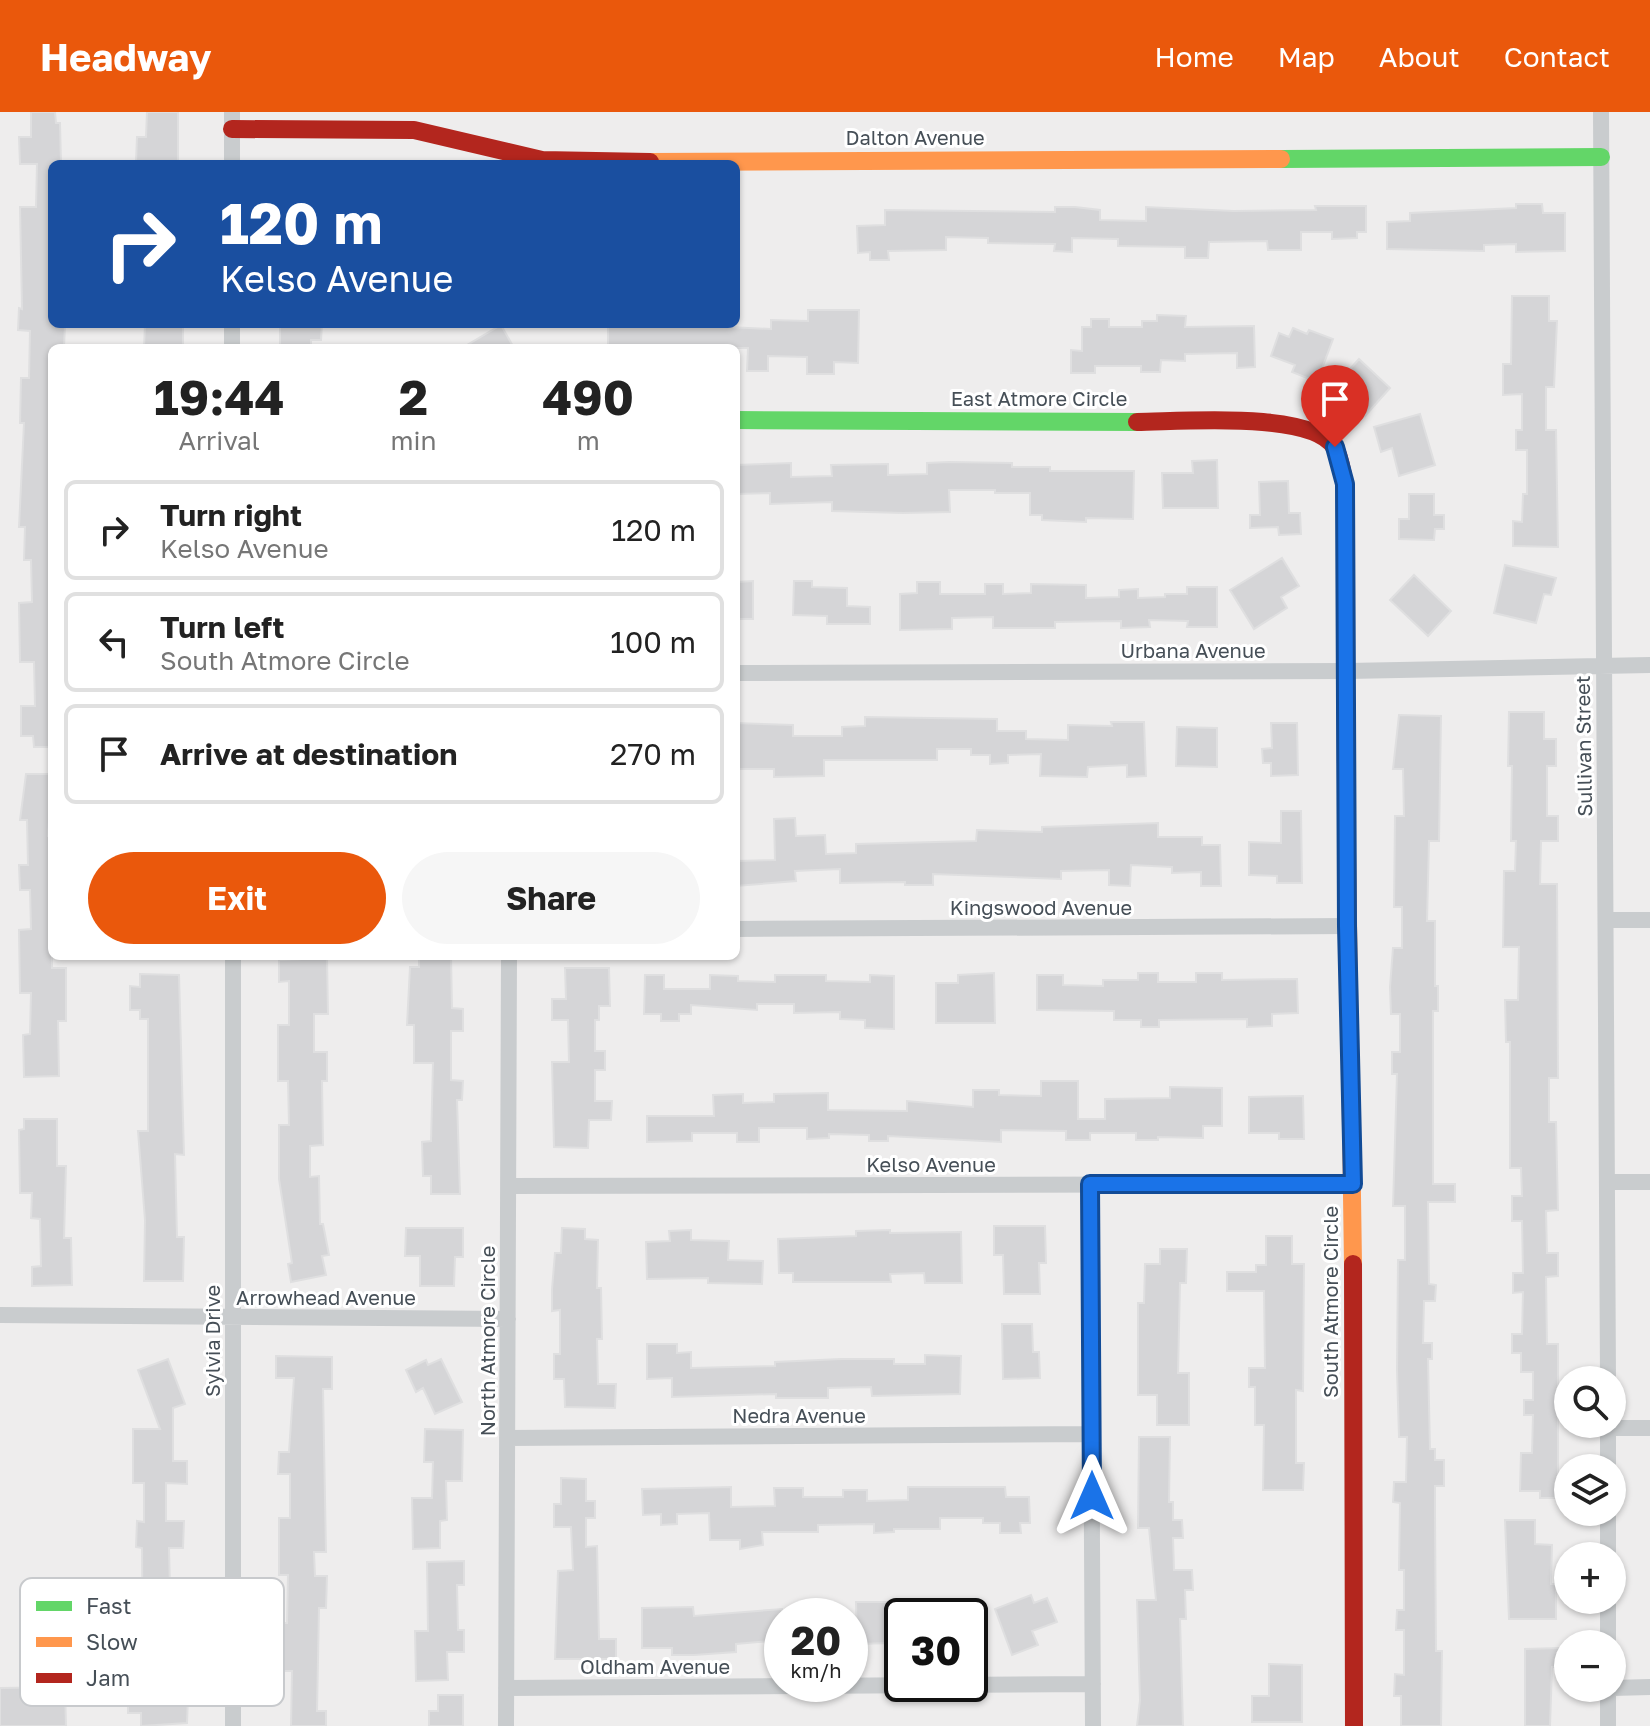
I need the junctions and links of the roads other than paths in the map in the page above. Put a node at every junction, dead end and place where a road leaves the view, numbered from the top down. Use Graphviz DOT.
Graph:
graph roads {
  1 [pos="1601,112"];
  2 [pos="232,121"];
  3 [pos="1601,157"];
  4 [pos="232,160"];
  5 [pos="542,160"];
  6 [pos="740,161"];
  7 [pos="740,420"];
  8 [pos="1335,447"];
  9 [pos="1650,665"];
  10 [pos="1603,666"];
  11 [pos="1348,671"];
  12 [pos="740,673"];
  13 [pos="1608,920"];
  14 [pos="1650,920"];
  15 [pos="1347,926"];
  16 [pos="740,929"];
  17 [pos="233,960"];
  18 [pos="509,960"];
  19 [pos="1608,1182"];
  20 [pos="1650,1182"];
  21 [pos="1090,1184"];
  22 [pos="1353,1184"];
  23 [pos="509,1186"];
  24 [pos="0,1315"];
  25 [pos="233,1317"];
  26 [pos="508,1319"];
  27 [pos="1608,1366"];
  28 [pos="1626,1427"];
  29 [pos="1650,1428"];
  30 [pos="1092,1434"];
  31 [pos="507,1438"];
  32 [pos="233,1578"];
  33 [pos="1093,1684"];
  34 [pos="1650,1687"];
  35 [pos="506,1688"];
  36 [pos="1626,1688"];
  37 [pos="1609,1702"];
  38 [pos="506,1726"];
  39 [pos="1093,1726"];
  40 [pos="1354,1726"];
  41 [pos="1608,1726"];
  1 -- 3 [label="street, Sullivan Street"];
  2 -- 4 [label="street"];
  2 -- 5 [label="street, Dalton Avenue"];
  3 -- 6 [label="street, Dalton Avenue"];
  3 -- 10 [label="street, Sullivan Street"];
  7 -- 8 [label="street, East Atmore Circle"];
  8 -- 11 [label="street, South Atmore Circle"];
  9 -- 10 [label="street, Urbana Avenue"];
  10 -- 11 [label="street, Urbana Avenue"];
  10 -- 13 [label="street, Sullivan Street"];
  11 -- 12 [label="street, Urbana Avenue"];
  11 -- 15 [label="street, South Atmore Circle"];
  13 -- 14 [label="street"];
  13 -- 19 [label="street, Sullivan Street"];
  15 -- 16 [label="street, Kingswood Avenue"];
  15 -- 22 [label="street, South Atmore Circle"];
  17 -- 25 [label="street, Sylvia Drive"];
  18 -- 23 [label="street, North Atmore Circle"];
  19 -- 20 [label="street"];
  19 -- 27 [label="street, Sullivan Street"];
  21 -- 22 [label="street, Kelso Avenue"];
  21 -- 23 [label="street, Kelso Avenue"];
  21 -- 30 [label="street"];
  22 -- 40 [label="street, South Atmore Circle"];
  23 -- 26 [label="street, North Atmore Circle"];
  24 -- 25 [label="street, Arrowhead Avenue"];
  25 -- 26 [label="street, Arrowhead Avenue"];
  25 -- 32 [label="street, Sylvia Drive"];
  26 -- 31 [label="street, North Atmore Circle"];
  28 -- 29 [label="street"];
  30 -- 31 [label="street, Nedra Avenue"];
  30 -- 33 [label="street"];
  31 -- 35 [label="street, North Atmore Circle"];
  33 -- 35 [label="street, Oldham Avenue"];
  33 -- 39 [label="street"];
  34 -- 36 [label="street"];
  35 -- 38 [label="street, North Atmore Circle"];
  37 -- 41 [label="street"];
}
